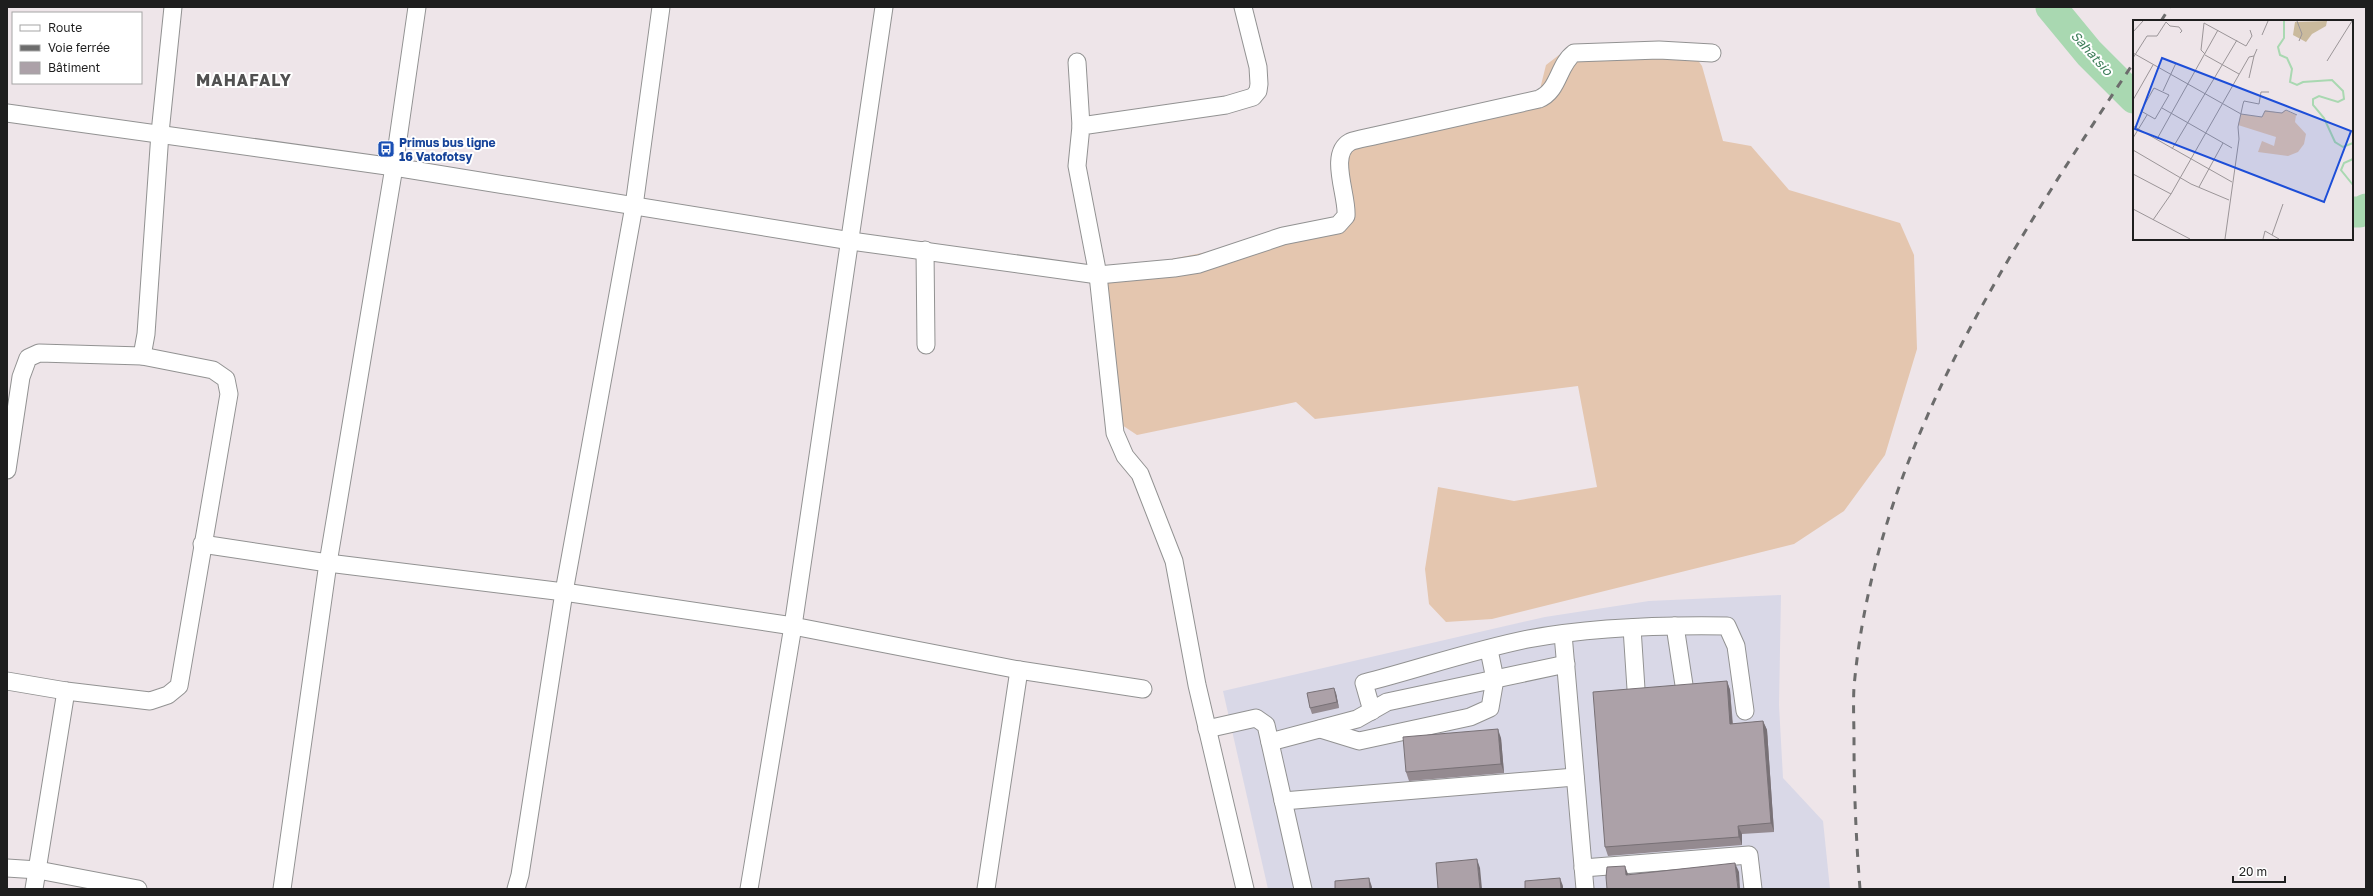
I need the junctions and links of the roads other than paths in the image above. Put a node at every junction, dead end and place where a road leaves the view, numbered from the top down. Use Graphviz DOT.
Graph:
graph roads {
  1 [pos="173,7"];
  2 [pos="417,7"];
  3 [pos="662,7"];
  4 [pos="884,7"];
  5 [pos="1243,7"];
  6 [pos="1712,53"];
  7 [pos="1077,62"];
  8 [pos="7,113"];
  9 [pos="1081,126"];
  10 [pos="160,134"];
  11 [pos="394,167"];
  12 [pos="634,206"];
  13 [pos="851,241"];
  14 [pos="925,250"];
  15 [pos="1098,275"];
  16 [pos="926,345"];
  17 [pos="142,356"];
  18 [pos="7,470"];
  19 [pos="202,544"];
  20 [pos="328,563"];
  21 [pos="564,592"];
  22 [pos="793,626"];
  23 [pos="1675,626"];
  24 [pos="1632,628"];
  25 [pos="1563,634"];
  26 [pos="1489,650"];
  27 [pos="1566,664"];
  28 [pos="1019,670"];
  29 [pos="1496,679"];
  30 [pos="7,681"];
  31 [pos="1684,685"];
  32 [pos="1143,689"];
  33 [pos="1636,689"];
  34 [pos="66,692"];
  35 [pos="1372,710"];
  36 [pos="1745,711"];
  37 [pos="1207,729"];
  38 [pos="1319,729"];
  39 [pos="1270,742"];
  40 [pos="1575,777"];
  41 [pos="1283,801"];
  42 [pos="7,868"];
  43 [pos="1583,868"];
  44 [pos="38,870"];
  45 [pos="34,889"];
  46 [pos="138,889"];
  47 [pos="282,889"];
  48 [pos="516,889"];
  49 [pos="749,889"];
  50 [pos="986,889"];
  51 [pos="1245,889"];
  52 [pos="1304,889"];
  53 [pos="1585,889"];
  54 [pos="1753,889"];
  1 -- 10 [label="street"];
  2 -- 11 [label="street"];
  3 -- 12 [label="street"];
  4 -- 13 [label="street"];
  5 -- 9 [label="street"];
  6 -- 15 [label="street"];
  7 -- 9 [label="street"];
  8 -- 10 [label="street"];
  9 -- 15 [label="street"];
  10 -- 11 [label="street"];
  10 -- 17 [label="street"];
  11 -- 12 [label="street"];
  11 -- 20 [label="street"];
  12 -- 13 [label="street"];
  12 -- 21 [label="street"];
  13 -- 14 [label="street"];
  13 -- 22 [label="street"];
  14 -- 15 [label="street"];
  14 -- 16 [label="street"];
  15 -- 37 [label="street"];
  17 -- 18 [label="street"];
  17 -- 19 [label="street"];
  19 -- 20 [label="street"];
  19 -- 34 [label="street"];
  20 -- 21 [label="street"];
  20 -- 47 [label="street"];
  21 -- 22 [label="street"];
  21 -- 48 [label="street"];
  22 -- 28 [label="street"];
  22 -- 49 [label="street"];
  23 -- 24 [label="street"];
  23 -- 31 [label="street"];
  23 -- 36 [label="street"];
  24 -- 25 [label="street"];
  24 -- 33 [label="street"];
  25 -- 26 [label="street"];
  25 -- 27 [label="street"];
  26 -- 29 [label="street"];
  26 -- 35 [label="street"];
  27 -- 29 [label="street"];
  27 -- 40 [label="street"];
  28 -- 32 [label="street"];
  28 -- 50 [label="street"];
  29 -- 35 [label="street"];
  29 -- 38 [label="street"];
  30 -- 34 [label="street"];
  34 -- 44 [label="street"];
  35 -- 38 [label="street"];
  37 -- 39 [label="street"];
  37 -- 51 [label="street"];
  38 -- 39 [label="street"];
  39 -- 41 [label="street"];
  40 -- 41 [label="street"];
  40 -- 43 [label="street"];
  41 -- 52 [label="street"];
  42 -- 44 [label="street"];
  43 -- 53 [label="street"];
  43 -- 54 [label="street"];
  44 -- 45 [label="street"];
  44 -- 46 [label="street"];
}
